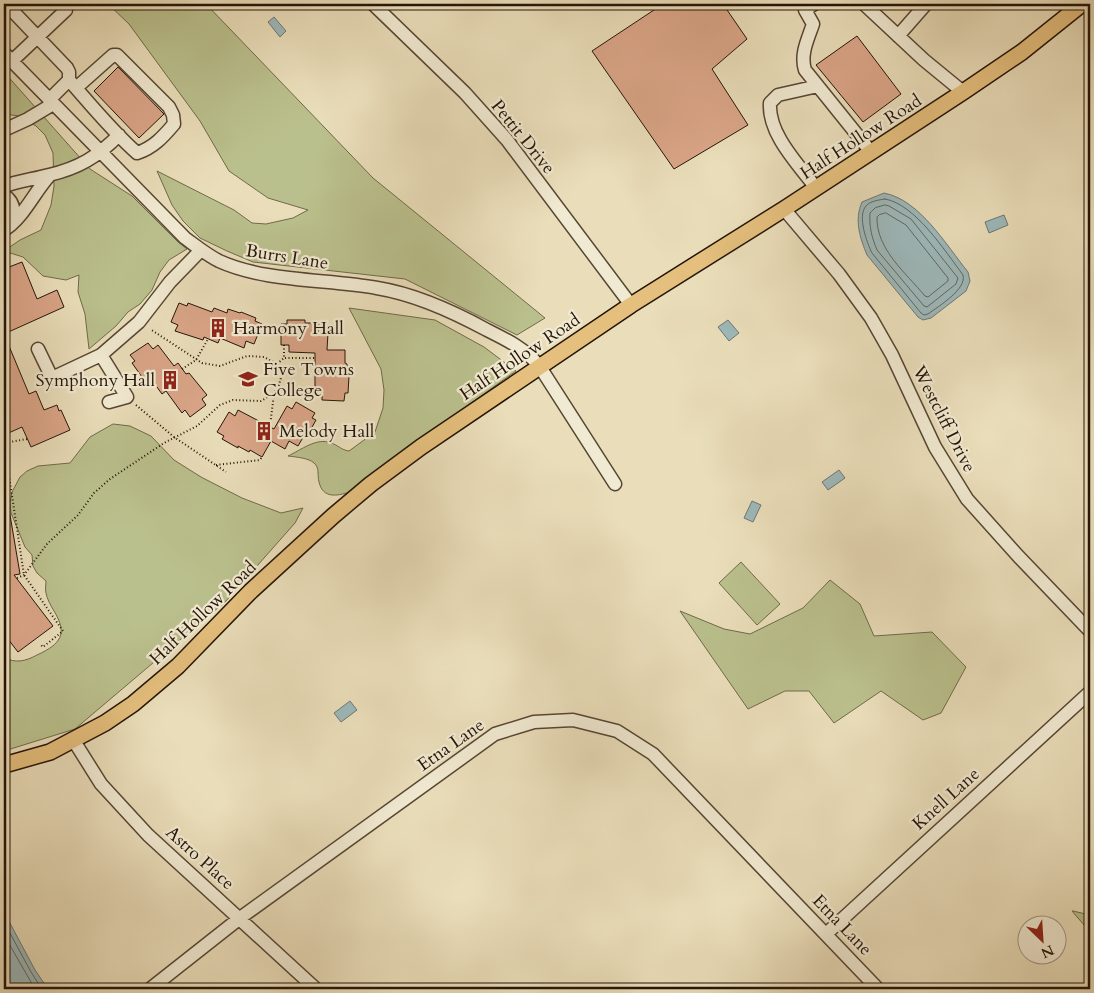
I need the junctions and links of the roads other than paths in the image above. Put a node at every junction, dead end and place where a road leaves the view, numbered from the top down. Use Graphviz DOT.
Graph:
graph roads {
  1 [pos="6,4"];
  2 [pos="60,4"];
  3 [pos="373,4"];
  4 [pos="814,4"];
  5 [pos="864,4"];
  6 [pos="926,4"];
  7 [pos="1082,4"];
  8 [pos="38,36"];
  9 [pos="898,36"];
  10 [pos="8,57"];
  11 [pos="73,84"];
  12 [pos="818,86"];
  13 [pos="963,92"];
  14 [pos="51,102"];
  15 [pos="4,130"];
  16 [pos="119,135"];
  17 [pos="870,152"];
  18 [pos="101,153"];
  19 [pos="49,176"];
  20 [pos="4,186"];
  21 [pos="816,188"];
  22 [pos="4,195"];
  23 [pos="784,209"];
  24 [pos="8,228"];
  25 [pos="200,250"];
  26 [pos="631,305"];
  27 [pos="38,349"];
  28 [pos="101,355"];
  29 [pos="540,367"];
  30 [pos="109,402"];
  31 [pos="615,484"];
  32 [pos="1090,631"];
  33 [pos="1090,692"];
  34 [pos="74,741"];
  35 [pos="4,765"];
  36 [pos="240,918"];
  37 [pos="826,934"];
  38 [pos="150,989"];
  39 [pos="316,989"];
  40 [pos="878,989"];
  1 -- 8 [label="street"];
  2 -- 8 [label="street"];
  3 -- 26 [label="street, Pettit Drive"];
  4 -- 12 [label="street"];
  5 -- 9 [label="street"];
  6 -- 9 [label="street"];
  7 -- 13 [label="main road, Half Hollow Road"];
  8 -- 10 [label="street"];
  8 -- 11 [label="street"];
  9 -- 13 [label="street"];
  10 -- 14 [label="street, Burrs Lane"];
  11 -- 14 [label="street"];
  11 -- 16 [label="street"];
  11 -- 16 [label="street"];
  12 -- 17 [label="street"];
  12 -- 21 [label="street"];
  13 -- 17 [label="main road, Half Hollow Road"];
  14 -- 15 [label="street"];
  14 -- 18 [label="street, Burrs Lane"];
  16 -- 18 [label="street"];
  17 -- 21 [label="main road, Half Hollow Road"];
  18 -- 19 [label="street"];
  18 -- 25 [label="street, Burrs Lane"];
  19 -- 20 [label="street"];
  19 -- 24 [label="street"];
  21 -- 23 [label="main road, Half Hollow Road"];
  22 -- 24 [label="street"];
  23 -- 26 [label="main road, Half Hollow Road"];
  23 -- 32 [label="street, Westcliff Drive"];
  25 -- 28 [label="street"];
  25 -- 29 [label="street, Burrs Lane"];
  26 -- 29 [label="main road, Half Hollow Road"];
  27 -- 28 [label="street"];
  28 -- 30 [label="street"];
  29 -- 31 [label="street, Burrs Lane"];
  29 -- 34 [label="main road, Half Hollow Road"];
  33 -- 37 [label="street, Knell Lane"];
  34 -- 35 [label="main road, Half Hollow Road"];
  34 -- 36 [label="street, Astro Place"];
  36 -- 37 [label="street, Etna Lane"];
  36 -- 38 [label="street, Etna Lane"];
  36 -- 39 [label="street, Astro Place"];
  37 -- 40 [label="street, Etna Lane"];
}
